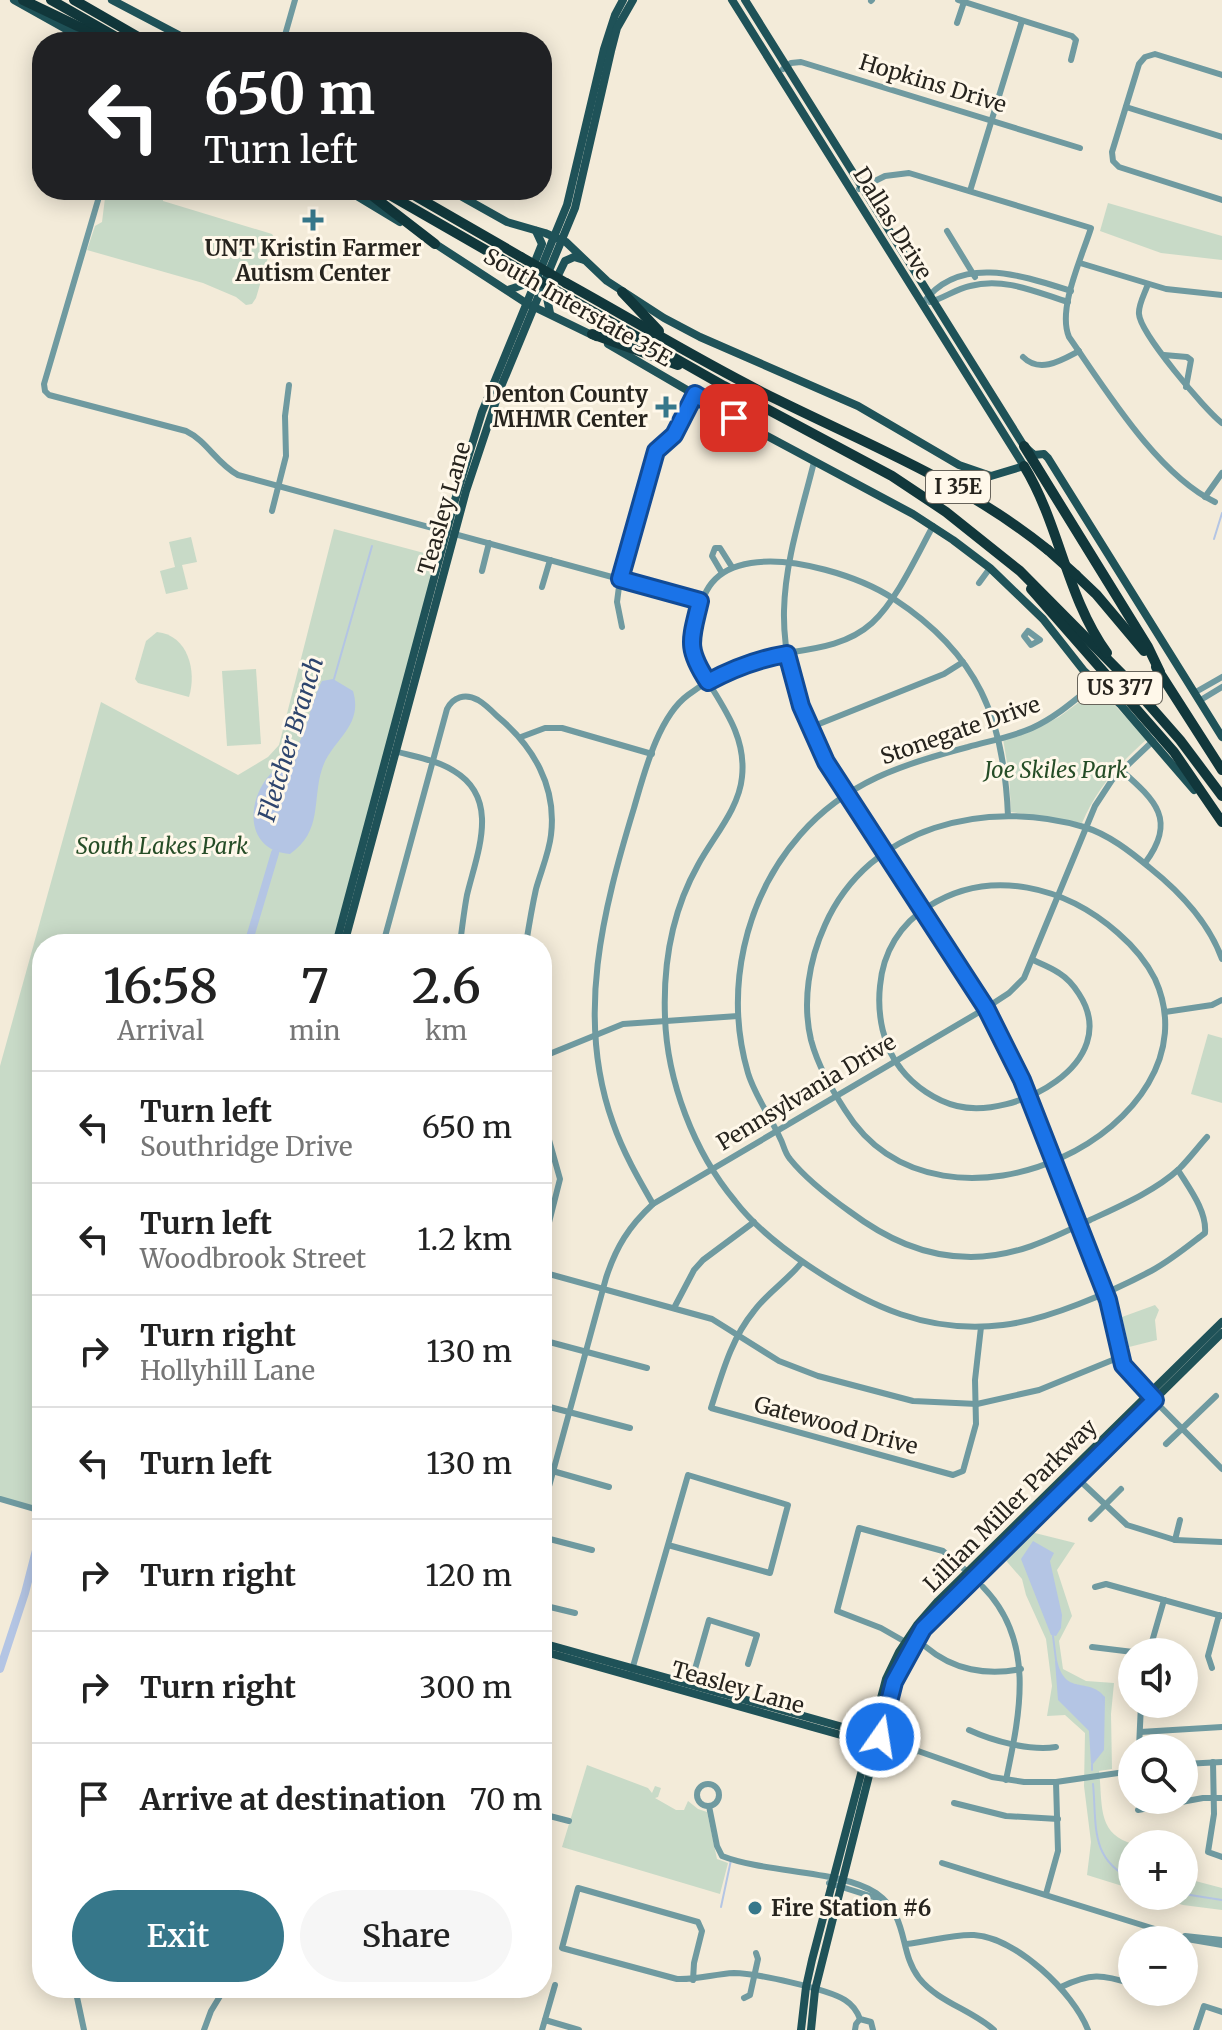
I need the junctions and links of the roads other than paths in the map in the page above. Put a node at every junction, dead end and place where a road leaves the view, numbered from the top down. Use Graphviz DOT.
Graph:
graph roads {
  1 [pos="14,0"];
  2 [pos="23,0"];
  3 [pos="51,0"];
  4 [pos="74,0"];
  5 [pos="112,0"];
  6 [pos="295,0"];
  7 [pos="623,0"];
  8 [pos="633,0"];
  9 [pos="732,0"];
  10 [pos="745,0"];
  11 [pos="961,1"];
  12 [pos="743,18"];
  13 [pos="1022,21"];
  14 [pos="957,23"];
  15 [pos="71,32"];
  16 [pos="90,32"];
  17 [pos="107,32"];
  18 [pos="130,32"];
  19 [pos="173,32"];
  20 [pos="286,32"];
  21 [pos="770,39"];
  22 [pos="1071,60"];
  23 [pos="787,65"];
  24 [pos="778,74"];
  25 [pos="1222,75"];
  26 [pos="1126,107"];
  27 [pos="991,120"];
  28 [pos="1222,137"];
  29 [pos="1080,148"];
  30 [pos="580,169"];
  31 [pos="862,187"];
  32 [pos="970,191"];
  33 [pos="852,192"];
  34 [pos="98,200"];
  35 [pos="363,200"];
  36 [pos="378,200"];
  37 [pos="400,200"];
  38 [pos="421,200"];
  39 [pos="467,200"];
  40 [pos="1222,200"];
  41 [pos="536,231"];
  42 [pos="947,231"];
  43 [pos="558,238"];
  44 [pos="435,244"];
  45 [pos="519,262"];
  46 [pos="588,262"];
  47 [pos="1080,263"];
  48 [pos="974,274"];
  49 [pos="977,284"];
  50 [pos="1148,284"];
  51 [pos="564,288"];
  52 [pos="507,290"];
  53 [pos="1071,291"];
  54 [pos="622,292"];
  55 [pos="1222,295"];
  56 [pos="931,298"];
  57 [pos="1068,302"];
  58 [pos="923,303"];
  59 [pos="530,304"];
  60 [pos="550,313"];
  61 [pos="592,334"];
  62 [pos="666,338"];
  63 [pos="1079,351"];
  64 [pos="1164,355"];
  65 [pos="1023,357"];
  66 [pos="695,370"];
  67 [pos="289,385"];
  68 [pos="1186,387"];
  69 [pos="695,394"];
  70 [pos="984,401"];
  71 [pos="1222,423"];
  72 [pos="1021,441"];
  73 [pos="814,462"];
  74 [pos="1024,466"];
  75 [pos="1222,473"];
  76 [pos="280,487"];
  77 [pos="1205,497"];
  78 [pos="1215,502"];
  79 [pos="272,511"];
  80 [pos="933,526"];
  81 [pos="450,533"];
  82 [pos="489,543"];
  83 [pos="550,560"];
  84 [pos="788,563"];
  85 [pos="732,567"];
  86 [pos="990,568"];
  87 [pos="482,571"];
  88 [pos="1020,571"];
  89 [pos="722,573"];
  90 [pos="620,579"];
  91 [pos="979,583"];
  92 [pos="542,587"];
  93 [pos="891,597"];
  94 [pos="700,601"];
  95 [pos="622,627"];
  96 [pos="1051,628"];
  97 [pos="1040,640"];
  98 [pos="787,654"];
  99 [pos="963,662"];
  100 [pos="1160,672"];
  101 [pos="1122,674"];
  102 [pos="1222,677"];
  103 [pos="708,682"];
  104 [pos="1096,683"];
  105 [pos="1222,687"];
  106 [pos="1197,697"];
  107 [pos="809,728"];
  108 [pos="521,737"];
  109 [pos="1222,737"];
  110 [pos="1000,738"];
  111 [pos="1153,741"];
  112 [pos="392,751"];
  113 [pos="652,754"];
  114 [pos="432,761"];
  115 [pos="1121,770"];
  116 [pos="1222,770"];
  117 [pos="847,794"];
  118 [pos="1222,796"];
  119 [pos="1008,816"];
  120 [pos="1222,824"];
  121 [pos="1086,827"];
  122 [pos="884,851"];
  123 [pos="1145,863"];
  124 [pos="1058,896"];
  125 [pos="923,910"];
  126 [pos="339,934"];
  127 [pos="346,934"];
  128 [pos="386,934"];
  129 [pos="461,934"];
  130 [pos="528,934"];
  131 [pos="1222,959"];
  132 [pos="1033,960"];
  133 [pos="1222,1000"];
  134 [pos="986,1008"];
  135 [pos="1165,1012"];
  136 [pos="738,1016"];
  137 [pos="665,1020"];
  138 [pos="596,1034"];
  139 [pos="552,1053"];
  140 [pos="895,1060"];
  141 [pos="836,1096"];
  142 [pos="1028,1097"];
  143 [pos="776,1131"];
  144 [pos="1207,1137"];
  145 [pos="552,1151"];
  146 [pos="1054,1162"];
  147 [pos="713,1168"];
  148 [pos="1178,1170"];
  149 [pos="653,1204"];
  150 [pos="552,1211"];
  151 [pos="754,1222"];
  152 [pos="1079,1226"];
  153 [pos="802,1262"];
  154 [pos="552,1275"];
  155 [pos="602,1291"];
  156 [pos="1105,1291"];
  157 [pos="674,1308"];
  158 [pos="1222,1322"];
  159 [pos="981,1327"];
  160 [pos="1222,1333"];
  161 [pos="737,1334"];
  162 [pos="552,1343"];
  163 [pos="586,1352"];
  164 [pos="1120,1357"];
  165 [pos="647,1368"];
  166 [pos="1216,1396"];
  167 [pos="1152,1397"];
  168 [pos="977,1404"];
  169 [pos="552,1408"];
  170 [pos="569,1412"];
  171 [pos="630,1428"];
  172 [pos="1182,1429"];
  173 [pos="1166,1444"];
  174 [pos="1222,1469"];
  175 [pos="554,1471"];
  176 [pos="1076,1477"];
  177 [pos="552,1478"];
  178 [pos="609,1487"];
  179 [pos="1121,1489"];
  180 [pos="0,1499"];
  181 [pos="1104,1506"];
  182 [pos="32,1508"];
  183 [pos="1091,1519"];
  184 [pos="1180,1520"];
  185 [pos="552,1540"];
  186 [pos="1175,1540"];
  187 [pos="1222,1542"];
  188 [pos="668,1545"];
  189 [pos="592,1550"];
  190 [pos="970,1574"];
  191 [pos="983,1587"];
  192 [pos="1095,1587"];
  193 [pos="1164,1600"];
  194 [pos="552,1607"];
  195 [pos="575,1613"];
  196 [pos="1220,1615"];
  197 [pos="1153,1638"];
  198 [pos="909,1644"];
  199 [pos="552,1646"];
  200 [pos="926,1647"];
  201 [pos="1092,1647"];
  202 [pos="1118,1650"];
  203 [pos="552,1653"];
  204 [pos="748,1664"];
  205 [pos="1212,1668"];
  206 [pos="1021,1669"];
  207 [pos="632,1671"];
  208 [pos="691,1683"];
  209 [pos="733,1700"];
  210 [pos="1140,1718"];
  211 [pos="1222,1727"];
  212 [pos="969,1730"];
  213 [pos="1140,1732"];
  214 [pos="875,1740"];
  215 [pos="1013,1743"];
  216 [pos="1056,1747"];
  217 [pos="1213,1762"];
  218 [pos="1222,1762"];
  219 [pos="1198,1763"];
  220 [pos="1118,1773"];
  221 [pos="1006,1780"];
  222 [pos="1056,1782"];
  223 [pos="1218,1798"];
  224 [pos="1198,1801"];
  225 [pos="954,1803"];
  226 [pos="709,1806"];
  227 [pos="552,1816"];
  228 [pos="1058,1819"];
  229 [pos="569,1821"];
  230 [pos="1222,1857"];
  231 [pos="942,1863"];
  232 [pos="837,1883"];
  233 [pos="1046,1894"];
  234 [pos="1222,1942"];
  235 [pos="906,1944"];
  236 [pos="756,1953"];
  237 [pos="755,1975"];
  238 [pos="693,1980"];
  239 [pos="1118,1980"];
  240 [pos="555,1985"];
  241 [pos="1061,1987"];
  242 [pos="810,1988"];
  243 [pos="552,1996"];
  244 [pos="77,1998"];
  245 [pos="219,1998"];
  246 [pos="551,1998"];
  247 [pos="744,1998"];
  248 [pos="1222,2012"];
  249 [pos="860,2019"];
  250 [pos="545,2020"];
  251 [pos="84,2030"];
  252 [pos="204,2030"];
  253 [pos="542,2030"];
  254 [pos="579,2030"];
  255 [pos="801,2030"];
  256 [pos="811,2030"];
  257 [pos="855,2030"];
  258 [pos="873,2030"];
  259 [pos="994,2030"];
  260 [pos="1088,2030"];
  261 [pos="1196,2030"];
  1 -- 15 [label="main road"];
  2 -- 16 [label="highway"];
  3 -- 17 [label="highway"];
  4 -- 18 [label="highway"];
  5 -- 19 [label="main road"];
  6 -- 20 [label="street"];
  7 -- 30 [label="main road, Teasley Lane"];
  8 -- 30 [label="main road, Teasley Lane"];
  9 -- 12 [label="main road, Dallas Drive"];
  10 -- 21 [label="main road, Dallas Drive"];
  11 -- 13 [label="street"];
  11 -- 14 [label="street"];
  12 -- 21 [label="main road"];
  12 -- 24 [label="main road, Dallas Drive"];
  13 -- 22 [label="street"];
  13 -- 27 [label="street"];
  21 -- 23 [label="main road, Dallas Drive"];
  23 -- 24 [label="street"];
  23 -- 27 [label="street, Hopkins Drive"];
  23 -- 31 [label="main road, Dallas Drive"];
  24 -- 33 [label="main road, Dallas Drive"];
  25 -- 26 [label="street"];
  26 -- 28 [label="street"];
  26 -- 40 [label="street"];
  27 -- 29 [label="street, Hopkins Drive"];
  27 -- 32 [label="street"];
  30 -- 43 [label="main road, Teasley Lane"];
  31 -- 32 [label="street"];
  31 -- 33 [label="street"];
  31 -- 56 [label="main road, Dallas Drive"];
  32 -- 47 [label="street"];
  33 -- 58 [label="main road, Dallas Drive"];
  34 -- 76 [label="street"];
  35 -- 44 [label="main road, South Interstate 35E"];
  36 -- 44 [label="highway"];
  37 -- 45 [label="highway, I 35E"];
  38 -- 45 [label="highway, I 35E"];
  39 -- 41 [label="main road, South Interstate 35E"];
  41 -- 43 [label="main road, South Interstate 35E"];
  41 -- 52 [label="main road"];
  42 -- 48 [label="street"];
  43 -- 46 [label="main road, South Interstate 35E"];
  43 -- 59 [label="main road, Teasley Lane"];
  44 -- 52 [label="main road, South Interstate 35E"];
  45 -- 51 [label="highway, I 35E, bridge"];
  46 -- 54 [label="main road, South Interstate 35E"];
  46 -- 60 [label="main road"];
  47 -- 50 [label="street"];
  47 -- 53 [label="street"];
  48 -- 49 [label="street"];
  48 -- 53 [label="street"];
  48 -- 56 [label="street"];
  49 -- 56 [label="street"];
  49 -- 57 [label="street"];
  50 -- 55 [label="street"];
  50 -- 64 [label="street"];
  51 -- 62 [label="highway, I 35E"];
  51 -- 66 [label="highway, I 35E"];
  52 -- 59 [label="main road, South Interstate 35E"];
  53 -- 57 [label="street"];
  54 -- 62 [label="highway"];
  54 -- 74 [label="main road, South Interstate 35E"];
  56 -- 58 [label="street"];
  56 -- 72 [label="main road, Dallas Drive"];
  57 -- 63 [label="street"];
  58 -- 70 [label="main road, Dallas Drive"];
  59 -- 60 [label="main road, South Interstate 35E"];
  59 -- 81 [label="main road, Teasley Lane"];
  60 -- 61 [label="main road, South Interstate 35E"];
  61 -- 66 [label="highway"];
  61 -- 69 [label="main road, South Interstate 35E"];
  62 -- 100 [label="highway, I 35E, bridge"];
  63 -- 65 [label="street"];
  63 -- 77 [label="street"];
  64 -- 68 [label="street"];
  64 -- 68 [label="street"];
  66 -- 88 [label="highway, I 35E"];
  67 -- 76 [label="street"];
  68 -- 71 [label="street"];
  69 -- 73 [label="main road, South Interstate 35E"];
  69 -- 90 [label="street"];
  70 -- 72 [label="main road"];
  70 -- 74 [label="main road, Dallas Drive"];
  72 -- 100 [label="highway"];
  72 -- 106 [label="main road"];
  73 -- 80 [label="main road, South Interstate 35E"];
  73 -- 84 [label="street"];
  74 -- 101 [label="highway"];
  75 -- 77 [label="street"];
  76 -- 79 [label="street"];
  76 -- 81 [label="street"];
  77 -- 78 [label="street"];
  80 -- 86 [label="main road, South Interstate 35E"];
  80 -- 93 [label="street"];
  81 -- 82 [label="street"];
  81 -- 112 [label="main road, Teasley Lane"];
  82 -- 83 [label="street"];
  82 -- 87 [label="street"];
  83 -- 90 [label="street"];
  83 -- 92 [label="street"];
  84 -- 85 [label="street"];
  84 -- 93 [label="street"];
  84 -- 98 [label="street"];
  85 -- 89 [label="street"];
  85 -- 89 [label="street"];
  86 -- 91 [label="street"];
  86 -- 96 [label="main road, South Interstate 35E"];
  88 -- 101 [label="highway, I 35E"];
  88 -- 120 [label="highway, US 377"];
  89 -- 94 [label="street"];
  90 -- 94 [label="street"];
  90 -- 95 [label="street"];
  93 -- 98 [label="street"];
  93 -- 99 [label="street"];
  94 -- 103 [label="street"];
  96 -- 97 [label="street"];
  96 -- 104 [label="main road, South Interstate 35E"];
  98 -- 103 [label="street"];
  98 -- 107 [label="street"];
  99 -- 107 [label="street"];
  99 -- 110 [label="street"];
  100 -- 116 [label="highway, I 35E"];
  101 -- 118 [label="highway, I 35E"];
  102 -- 106 [label="street"];
  103 -- 113 [label="street"];
  103 -- 137 [label="street"];
  104 -- 110 [label="street, Stonegate Drive"];
  104 -- 111 [label="main road, South Interstate 35E"];
  105 -- 106 [label="street"];
  106 -- 109 [label="main road"];
  107 -- 117 [label="street"];
  108 -- 113 [label="street"];
  108 -- 114 [label="street"];
  108 -- 130 [label="street"];
  110 -- 117 [label="street, Stonegate Drive"];
  110 -- 119 [label="street"];
  111 -- 115 [label="street, Pennsylvania Drive"];
  111 -- 120 [label="main road, South Interstate 35E"];
  112 -- 114 [label="street"];
  112 -- 126 [label="main road, Teasley Lane"];
  112 -- 127 [label="main road, Teasley Lane"];
  113 -- 138 [label="street"];
  114 -- 128 [label="street"];
  114 -- 129 [label="street"];
  115 -- 121 [label="street, Pennsylvania Drive"];
  115 -- 123 [label="street"];
  117 -- 122 [label="street"];
  117 -- 136 [label="street, Stonegate Drive"];
  119 -- 121 [label="street"];
  119 -- 122 [label="street"];
  121 -- 123 [label="street"];
  121 -- 124 [label="street, Pennsylvania Drive"];
  122 -- 125 [label="street"];
  122 -- 141 [label="street"];
  123 -- 131 [label="street"];
  124 -- 125 [label="street"];
  124 -- 132 [label="street, Pennsylvania Drive"];
  124 -- 135 [label="street"];
  125 -- 134 [label="street"];
  125 -- 140 [label="street"];
  132 -- 134 [label="street, Pennsylvania Drive"];
  132 -- 142 [label="street"];
  133 -- 135 [label="street"];
  134 -- 140 [label="street, Pennsylvania Drive"];
  134 -- 142 [label="street"];
  135 -- 146 [label="street"];
  136 -- 137 [label="street"];
  136 -- 143 [label="street, Stonegate Drive"];
  137 -- 138 [label="street"];
  137 -- 147 [label="street"];
  138 -- 139 [label="street"];
  138 -- 149 [label="street"];
  140 -- 141 [label="street, Pennsylvania Drive"];
  140 -- 142 [label="street"];
  141 -- 143 [label="street, Pennsylvania Drive"];
  141 -- 146 [label="street"];
  142 -- 146 [label="street"];
  143 -- 147 [label="street, Pennsylvania Drive"];
  143 -- 152 [label="street, Stonegate Drive"];
  144 -- 148 [label="street, Stonegate Drive"];
  145 -- 150 [label="street"];
  146 -- 152 [label="street"];
  147 -- 149 [label="street, Pennsylvania Drive"];
  147 -- 151 [label="street"];
  148 -- 152 [label="street, Stonegate Drive"];
  148 -- 156 [label="street"];
  149 -- 155 [label="street, Pennsylvania Drive"];
  151 -- 153 [label="street"];
  151 -- 157 [label="street"];
  152 -- 156 [label="street"];
  153 -- 159 [label="street"];
  153 -- 161 [label="street"];
  154 -- 155 [label="street"];
  155 -- 157 [label="street"];
  155 -- 163 [label="street, Pennsylvania Drive"];
  156 -- 159 [label="street"];
  156 -- 164 [label="street"];
  157 -- 161 [label="street"];
  158 -- 167 [label="main road, Lillian Miller Parkway"];
  159 -- 168 [label="street"];
  160 -- 167 [label="main road, Lillian Miller Parkway"];
  161 -- 168 [label="street"];
  161 -- 168 [label="street, Gatewood Drive"];
  162 -- 163 [label="street"];
  163 -- 165 [label="street"];
  163 -- 170 [label="street, Pennsylvania Drive"];
  164 -- 167 [label="street"];
  164 -- 168 [label="street"];
  166 -- 172 [label="street"];
  167 -- 172 [label="street"];
  167 -- 176 [label="main road, Lillian Miller Parkway"];
  167 -- 190 [label="main road, Lillian Miller Parkway"];
  169 -- 170 [label="street"];
  170 -- 171 [label="street"];
  170 -- 175 [label="street, Pennsylvania Drive"];
  172 -- 173 [label="street"];
  172 -- 174 [label="street"];
  175 -- 177 [label="street, Pennsylvania Drive"];
  175 -- 178 [label="street"];
  176 -- 181 [label="street"];
  176 -- 190 [label="main road, Lillian Miller Parkway"];
  179 -- 181 [label="street"];
  180 -- 182 [label="street"];
  181 -- 183 [label="street"];
  181 -- 186 [label="street"];
  184 -- 186 [label="street"];
  185 -- 189 [label="street"];
  186 -- 187 [label="street"];
  188 -- 188 [label="street"];
  188 -- 207 [label="street"];
  190 -- 198 [label="main road, Lillian Miller Parkway"];
  190 -- 198 [label="street"];
  191 -- 206 [label="street"];
  192 -- 193 [label="street"];
  193 -- 196 [label="street"];
  193 -- 197 [label="street"];
  194 -- 195 [label="street"];
  196 -- 205 [label="street"];
  198 -- 214 [label="main road, Lillian Miller Parkway"];
  199 -- 207 [label="main road, Teasley Lane"];
  200 -- 206 [label="street"];
  201 -- 202 [label="street"];
  203 -- 207 [label="main road, Teasley Lane"];
  204 -- 208 [label="street"];
  206 -- 215 [label="street"];
  207 -- 208 [label="main road, Teasley Lane"];
  207 -- 209 [label="main road, Teasley Lane"];
  208 -- 209 [label="main road, Teasley Lane"];
  209 -- 214 [label="main road, Teasley Lane"];
  210 -- 213 [label="street"];
  211 -- 213 [label="street"];
  212 -- 215 [label="street"];
  214 -- 221 [label="street"];
  214 -- 232 [label="main road"];
  215 -- 216 [label="street"];
  215 -- 221 [label="street"];
  217 -- 218 [label="street"];
  217 -- 219 [label="street"];
  217 -- 223 [label="street"];
  220 -- 222 [label="street"];
  221 -- 222 [label="street"];
  222 -- 228 [label="street"];
  223 -- 224 [label="street"];
  223 -- 230 [label="street"];
  225 -- 228 [label="street"];
  226 -- 232 [label="street"];
  227 -- 229 [label="street"];
  228 -- 233 [label="street"];
  231 -- 233 [label="street"];
  232 -- 235 [label="street"];
  232 -- 242 [label="main road"];
  233 -- 234 [label="street"];
  235 -- 241 [label="street"];
  235 -- 259 [label="street"];
  236 -- 237 [label="street"];
  237 -- 238 [label="street"];
  237 -- 242 [label="street"];
  237 -- 247 [label="street"];
  238 -- 238 [label="street"];
  239 -- 241 [label="street"];
  240 -- 243 [label="street"];
  241 -- 260 [label="street"];
  242 -- 249 [label="street"];
  242 -- 255 [label="main road"];
  242 -- 256 [label="main road"];
  244 -- 251 [label="street"];
  245 -- 252 [label="street"];
  246 -- 250 [label="street"];
  248 -- 261 [label="street"];
  249 -- 257 [label="street"];
  249 -- 258 [label="street"];
  250 -- 253 [label="street"];
  250 -- 254 [label="street"];
}
